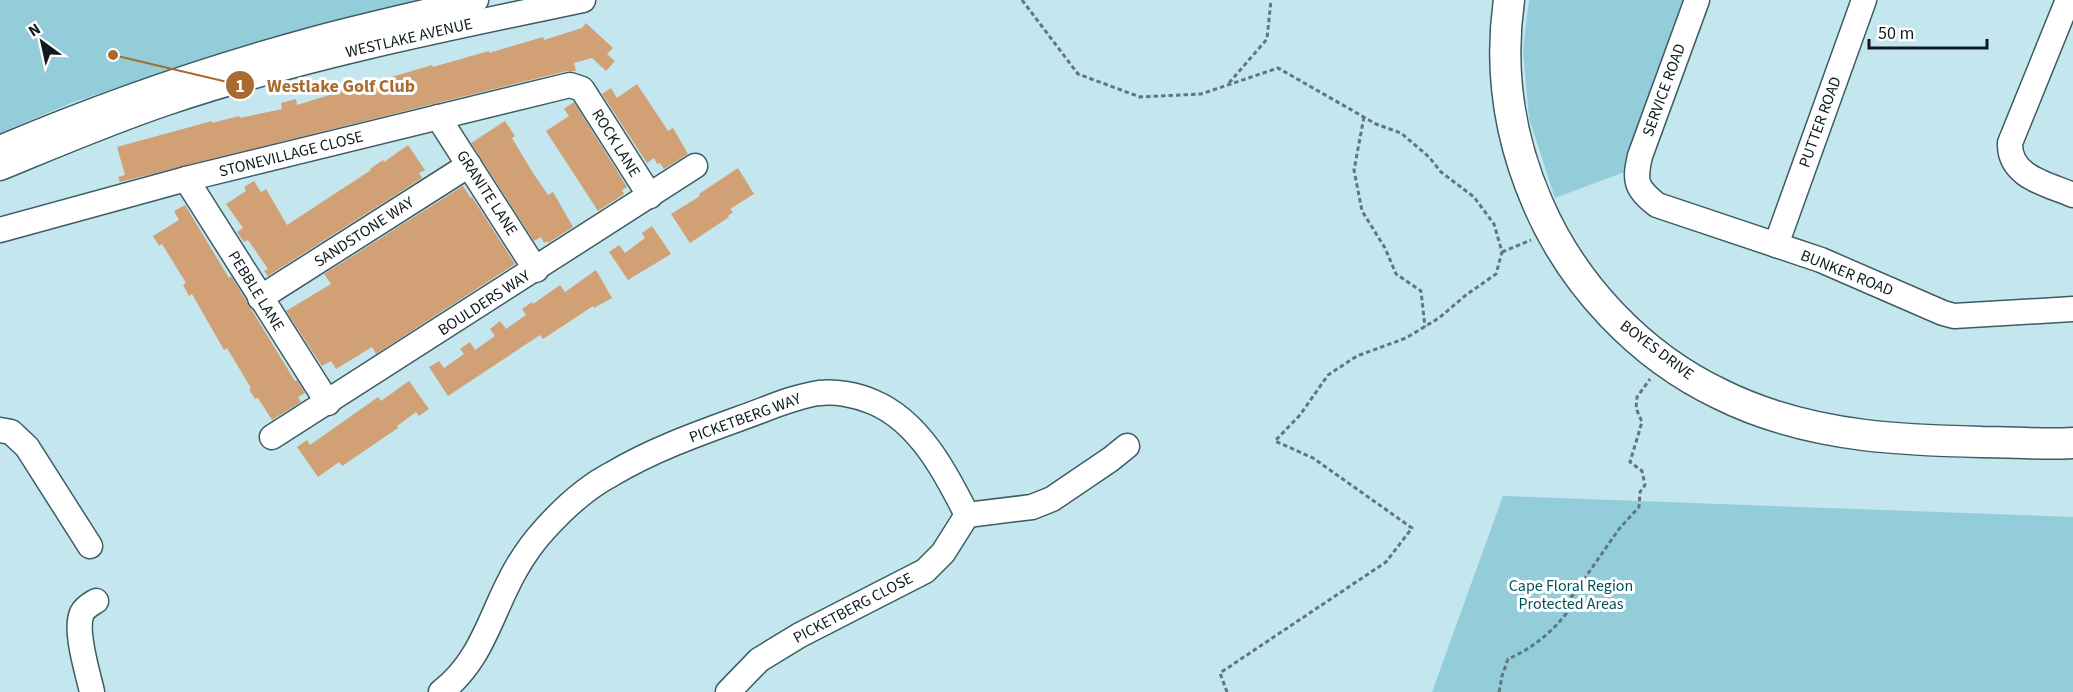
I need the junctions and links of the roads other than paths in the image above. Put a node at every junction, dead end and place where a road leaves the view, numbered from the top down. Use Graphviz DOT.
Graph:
graph roads {
  1 [pos="476,0"];
  2 [pos="583,0"];
  3 [pos="1509,0"];
  4 [pos="1697,0"];
  5 [pos="1864,0"];
  6 [pos="2068,0"];
  7 [pos="582,89"];
  8 [pos="438,117"];
  9 [pos="0,148"];
  10 [pos="469,165"];
  11 [pos="695,166"];
  12 [pos="0,168"];
  13 [pos="186,179"];
  14 [pos="1636,180"];
  15 [pos="2073,195"];
  16 [pos="650,196"];
  17 [pos="0,230"];
  18 [pos="1776,245"];
  19 [pos="536,270"];
  20 [pos="260,298"];
  21 [pos="2073,309"];
  22 [pos="327,403"];
  23 [pos="0,430"];
  24 [pos="272,437"];
  25 [pos="2073,443"];
  26 [pos="1127,446"];
  27 [pos="967,515"];
  28 [pos="90,546"];
  29 [pos="96,601"];
  30 [pos="70,637"];
  31 [pos="79,692"];
  32 [pos="92,692"];
  33 [pos="441,692"];
  34 [pos="728,692"];
  1 -- 9 [label="street, WESTLAKE AVENUE"];
  2 -- 12 [label="street, WESTLAKE AVENUE"];
  3 -- 25 [label="main road, BOYES DRIVE"];
  4 -- 14 [label="street, SERVICE ROAD"];
  5 -- 18 [label="street, PUTTER ROAD"];
  6 -- 15 [label="street"];
  7 -- 8 [label="street, STONEVILLAGE CLOSE"];
  7 -- 16 [label="street, ROCK LANE"];
  8 -- 10 [label="street, GRANITE LANE"];
  8 -- 13 [label="street, STONEVILLAGE CLOSE"];
  10 -- 19 [label="street, GRANITE LANE"];
  10 -- 20 [label="street, SANDSTONE WAY"];
  11 -- 16 [label="street, BOULDERS WAY"];
  13 -- 17 [label="street, STONEVILLAGE CLOSE"];
  13 -- 20 [label="street, PEBBLE LANE"];
  14 -- 18 [label="street, BUNKER ROAD"];
  16 -- 19 [label="street, BOULDERS WAY"];
  18 -- 21 [label="street, BUNKER ROAD"];
  19 -- 22 [label="street, BOULDERS WAY"];
  20 -- 22 [label="street, PEBBLE LANE"];
  22 -- 24 [label="street, BOULDERS WAY"];
  23 -- 28 [label="street"];
  26 -- 27 [label="street"];
  27 -- 33 [label="street, PICKETBERG WAY"];
  27 -- 34 [label="street, PICKETBERG CLOSE"];
  29 -- 32 [label="street"];
  30 -- 31 [label="street"];
}
